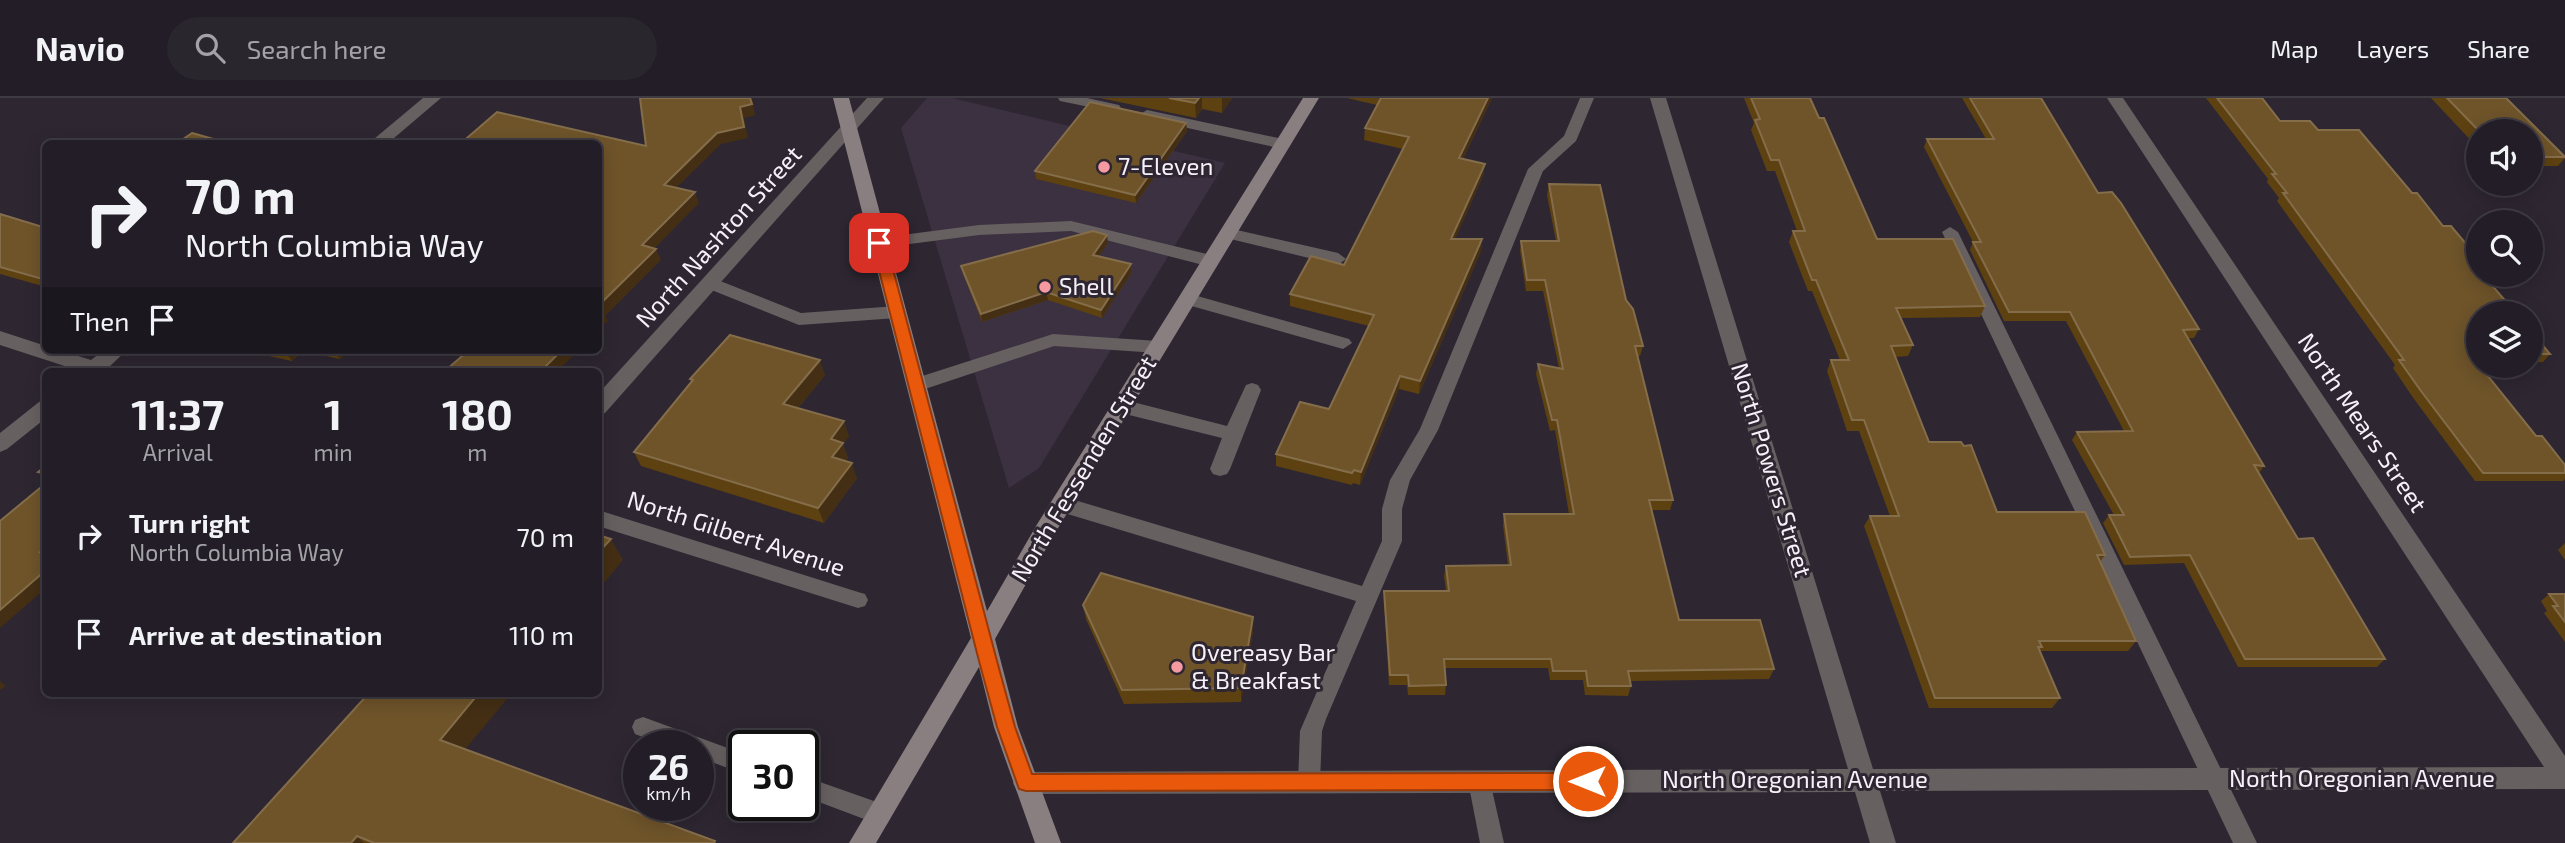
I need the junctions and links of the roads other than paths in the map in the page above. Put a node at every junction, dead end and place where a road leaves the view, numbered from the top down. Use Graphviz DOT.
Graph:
graph roads {
  1 [pos="433,98"];
  2 [pos="841,98"];
  3 [pos="876,98"];
  4 [pos="1065,98"];
  5 [pos="1311,98"];
  6 [pos="1587,98"];
  7 [pos="1658,98"];
  8 [pos="2115,98"];
  9 [pos="850,128"];
  10 [pos="381,140"];
  11 [pos="1283,144"];
  12 [pos="1950,232"];
  13 [pos="1228,233"];
  14 [pos="879,243"];
  15 [pos="1338,259"];
  16 [pos="1211,261"];
  17 [pos="710,283"];
  18 [pos="1187,299"];
  19 [pos="897,312"];
  20 [pos="0,338"];
  21 [pos="1343,344"];
  22 [pos="1158,347"];
  23 [pos="42,352"];
  24 [pos="48,354"];
  25 [pos="113,354"];
  26 [pos="90,368"];
  27 [pos="98,368"];
  28 [pos="916,385"];
  29 [pos="1252,390"];
  30 [pos="602,404"];
  31 [pos="1121,406"];
  32 [pos="42,410"];
  33 [pos="1233,434"];
  34 [pos="0,444"];
  35 [pos="1220,469"];
  36 [pos="1061,504"];
  37 [pos="602,519"];
  38 [pos="1368,596"];
  39 [pos="858,600"];
  40 [pos="982,639"];
  41 [pos="643,727"];
  42 [pos="651,730"];
  43 [pos="2565,778"];
  44 [pos="2215,779"];
  45 [pos="1864,780"];
  46 [pos="1479,781"];
  47 [pos="1309,782"];
  48 [pos="1026,783"];
  49 [pos="819,792"];
  50 [pos="880,814"];
  51 [pos="862,843"];
  52 [pos="1048,843"];
  53 [pos="1492,843"];
  54 [pos="1883,843"];
  55 [pos="2245,843"];
  1 -- 10 [label="street"];
  2 -- 9 [label="main road"];
  3 -- 9 [label="street, North Nashton Street"];
  4 -- 11 [label="lane"];
  5 -- 11 [label="main road, North Fessenden Street"];
  6 -- 38 [label="lane"];
  7 -- 45 [label="street, North Powers Street"];
  8 -- 43 [label="street, North Mears Street"];
  9 -- 14 [label="main road"];
  9 -- 17 [label="street, North Nashton Street"];
  11 -- 13 [label="main road, North Fessenden Street"];
  12 -- 44 [label="lane"];
  13 -- 15 [label="lane"];
  13 -- 16 [label="main road, North Fessenden Street"];
  14 -- 16 [label="lane"];
  14 -- 19 [label="main road"];
  16 -- 18 [label="main road, North Fessenden Street"];
  17 -- 19 [label="lane"];
  17 -- 30 [label="street, North Nashton Street"];
  18 -- 21 [label="lane"];
  18 -- 22 [label="main road, North Fessenden Street"];
  19 -- 28 [label="main road"];
  20 -- 23 [label="street"];
  22 -- 28 [label="lane"];
  22 -- 31 [label="main road, North Fessenden Street"];
  24 -- 26 [label="street"];
  25 -- 27 [label="street"];
  28 -- 40 [label="main road"];
  29 -- 33 [label="lane"];
  31 -- 33 [label="lane"];
  31 -- 36 [label="main road, North Fessenden Street"];
  32 -- 34 [label="street"];
  33 -- 35 [label="lane"];
  36 -- 38 [label="lane"];
  36 -- 40 [label="main road, North Fessenden Street"];
  37 -- 39 [label="lane, North Gilbert Avenue"];
  38 -- 47 [label="lane"];
  40 -- 48 [label="main road"];
  40 -- 50 [label="main road, North Fessenden Street"];
  41 -- 42 [label="lane"];
  43 -- 44 [label="street, North Oregonian Avenue"];
  44 -- 45 [label="street, North Oregonian Avenue"];
  44 -- 55 [label="lane"];
  45 -- 46 [label="street, North Oregonian Avenue"];
  45 -- 54 [label="street, North Powers Street"];
  46 -- 47 [label="street, North Oregonian Avenue"];
  46 -- 53 [label="lane"];
  47 -- 48 [label="street, North Oregonian Avenue"];
  48 -- 52 [label="main road"];
  49 -- 50 [label="lane"];
  50 -- 51 [label="main road, North Fessenden Street"];
}
